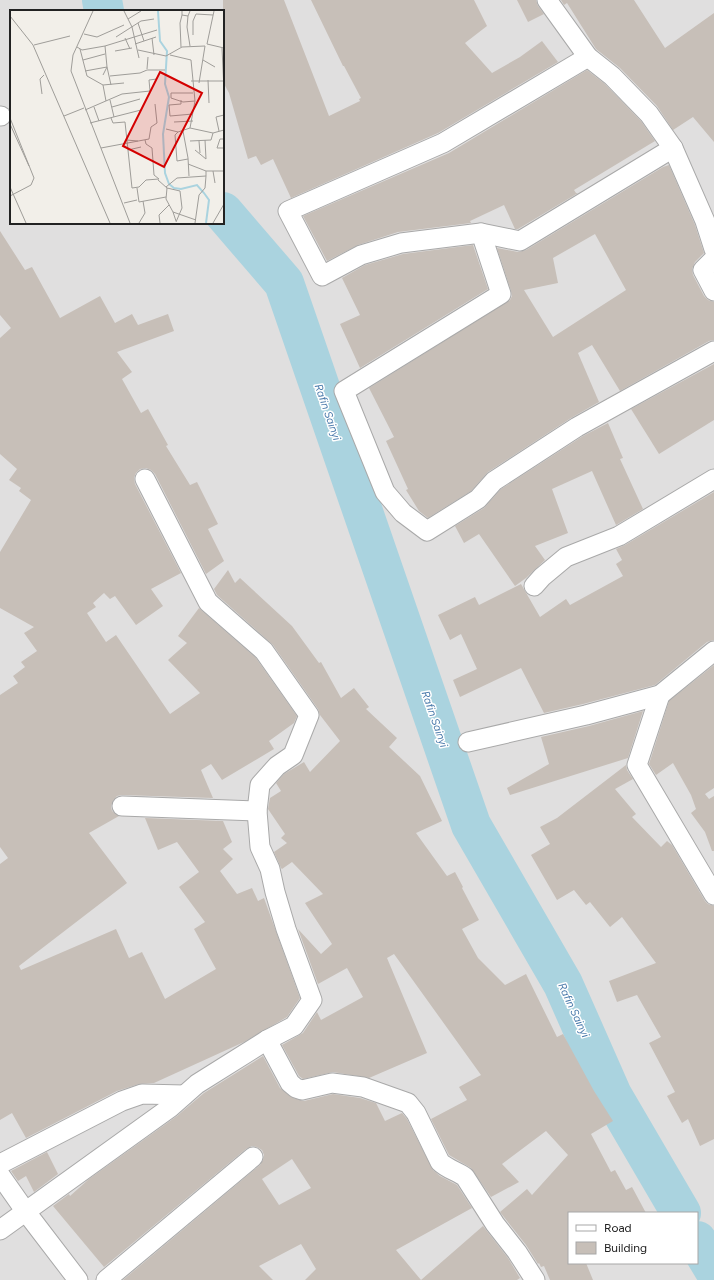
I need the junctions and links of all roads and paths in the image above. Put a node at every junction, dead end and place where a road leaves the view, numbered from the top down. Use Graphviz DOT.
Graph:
graph roads {
  1 [pos="547,0"];
  2 [pos="588,57"];
  3 [pos="673,148"];
  4 [pos="482,233"];
  5 [pos="714,249"];
  6 [pos="714,258"];
  7 [pos="714,291"];
  8 [pos="714,351"];
  9 [pos="145,479"];
  10 [pos="714,479"];
  11 [pos="534,586"];
  12 [pos="714,652"];
  13 [pos="660,695"];
  14 [pos="468,742"];
  15 [pos="122,806"];
  16 [pos="257,812"];
  17 [pos="714,895"];
  18 [pos="266,1040"];
  19 [pos="184,1096"];
  20 [pos="253,1157"];
  21 [pos="0,1164"];
  22 [pos="0,1175"];
  23 [pos="26,1212"];
  24 [pos="0,1230"];
  25 [pos="78,1280"];
  26 [pos="106,1280"];
  27 [pos="535,1280"];
  1 -- 2 [label="street"];
  2 -- 3 [label="street"];
  2 -- 4 [label="street"];
  3 -- 4 [label="street"];
  3 -- 5 [label="street"];
  4 -- 8 [label="street"];
  6 -- 7 [label="street"];
  9 -- 16 [label="street"];
  10 -- 11 [label="street"];
  12 -- 13 [label="street"];
  13 -- 14 [label="street"];
  13 -- 17 [label="street"];
  15 -- 16 [label="street"];
  16 -- 18 [label="street"];
  18 -- 19 [label="street"];
  18 -- 27 [label="street"];
  19 -- 21 [label="street"];
  19 -- 23 [label="street"];
  20 -- 26 [label="street"];
  22 -- 23 [label="street"];
  23 -- 24 [label="street"];
  23 -- 25 [label="street"];
}
